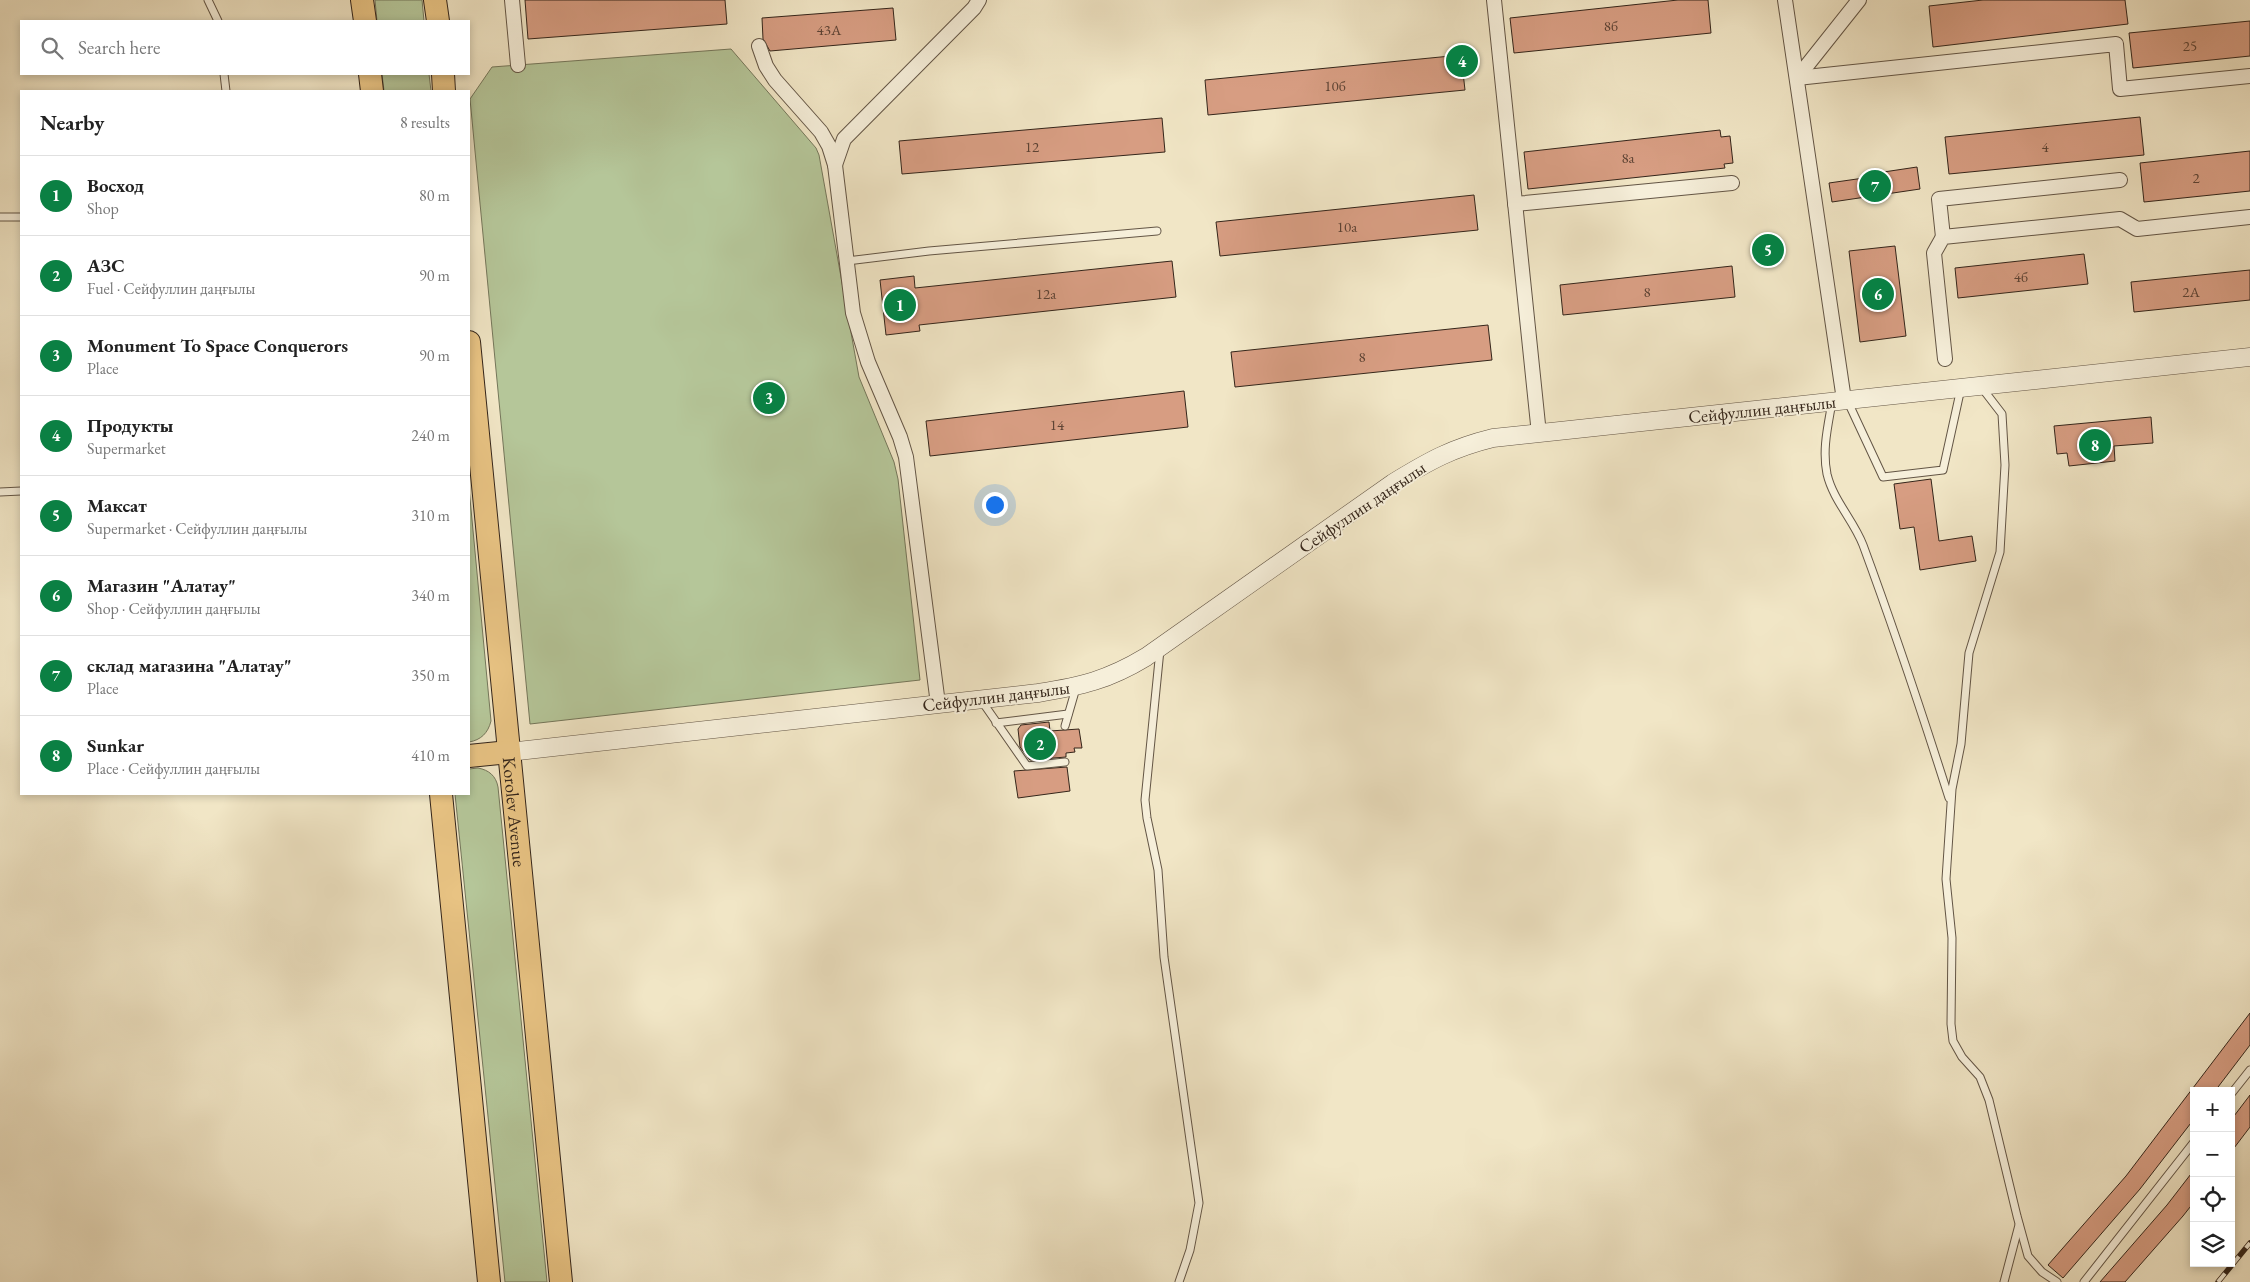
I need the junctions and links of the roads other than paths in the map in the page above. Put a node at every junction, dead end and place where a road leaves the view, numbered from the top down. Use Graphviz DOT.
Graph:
graph roads {
  1 [pos="208,0"];
  2 [pos="362,0"];
  3 [pos="435,0"];
  4 [pos="512,0"];
  5 [pos="980,0"];
  6 [pos="1494,0"];
  7 [pos="1785,0"];
  8 [pos="1858,0"];
  9 [pos="218,20"];
  10 [pos="364,20"];
  11 [pos="438,20"];
  12 [pos="759,46"];
  13 [pos="518,65"];
  14 [pos="224,75"];
  15 [pos="370,75"];
  16 [pos="443,75"];
  17 [pos="2250,76"];
  18 [pos="1797,78"];
  19 [pos="226,90"];
  20 [pos="372,90"];
  21 [pos="444,90"];
  22 [pos="835,165"];
  23 [pos="2120,180"];
  24 [pos="1732,183"];
  25 [pos="1515,204"];
  26 [pos="0,217"];
  27 [pos="20,217"];
  28 [pos="2250,217"];
  29 [pos="1157,231"];
  30 [pos="1942,236"];
  31 [pos="847,261"];
  32 [pos="470,352"];
  33 [pos="2250,357"];
  34 [pos="1945,359"];
  35 [pos="1980,385"];
  36 [pos="1961,387"];
  37 [pos="1841,400"];
  38 [pos="1539,434"];
  39 [pos="20,491"];
  40 [pos="0,492"];
  41 [pos="1160,646"];
  42 [pos="1077,686"];
  43 [pos="981,699"];
  44 [pos="938,704"];
  45 [pos="1068,714"];
  46 [pos="996,723"];
  47 [pos="1065,726"];
  48 [pos="509,752"];
  49 [pos="470,756"];
  50 [pos="1065,762"];
  51 [pos="441,795"];
  52 [pos="1951,803"];
  53 [pos="2250,1070"];
  54 [pos="2235,1089"];
  55 [pos="2190,1147"];
  56 [pos="2019,1225"];
  57 [pos="489,1282"];
  58 [pos="561,1282"];
  59 [pos="1179,1282"];
  60 [pos="2004,1282"];
  61 [pos="2057,1282"];
  62 [pos="2084,1282"];
  1 -- 9 [label="lane"];
  2 -- 10 [label="main road"];
  3 -- 11 [label="main road"];
  4 -- 13 [label="street"];
  5 -- 22 [label="street"];
  6 -- 25 [label="street"];
  7 -- 18 [label="street"];
  8 -- 18 [label="street"];
  12 -- 22 [label="street"];
  14 -- 19 [label="lane"];
  15 -- 20 [label="main road"];
  16 -- 21 [label="main road"];
  17 -- 18 [label="street"];
  18 -- 37 [label="street"];
  22 -- 31 [label="street"];
  23 -- 30 [label="street"];
  24 -- 25 [label="street"];
  25 -- 38 [label="street"];
  26 -- 27 [label="lane"];
  28 -- 30 [label="street"];
  29 -- 31 [label="lane"];
  30 -- 34 [label="street"];
  31 -- 44 [label="street"];
  32 -- 48 [label="main road, Korolev Avenue"];
  33 -- 35 [label="street, Сейфуллин даңғылы"];
  35 -- 36 [label="street, Сейфуллин даңғылы"];
  35 -- 52 [label="lane"];
  36 -- 37 [label="street, Сейфуллин даңғылы"];
  36 -- 37 [label="lane"];
  37 -- 38 [label="street, Сейфуллин даңғылы"];
  37 -- 52 [label="lane"];
  38 -- 41 [label="street, Сейфуллин даңғылы"];
  39 -- 40 [label="lane"];
  41 -- 42 [label="street, Сейфуллин даңғылы"];
  41 -- 59 [label="lane"];
  42 -- 43 [label="street, Сейфуллин даңғылы"];
  42 -- 45 [label="lane"];
  43 -- 44 [label="street, Сейфуллин даңғылы"];
  43 -- 46 [label="lane"];
  44 -- 48 [label="street, Сейфуллин даңғылы"];
  45 -- 46 [label="lane"];
  45 -- 47 [label="lane"];
  46 -- 50 [label="lane"];
  48 -- 49 [label="main road"];
  48 -- 58 [label="main road, Korolev Avenue"];
  51 -- 57 [label="main road"];
  52 -- 56 [label="lane"];
  53 -- 54 [label="lane"];
  55 -- 62 [label="lane"];
  56 -- 60 [label="lane"];
  56 -- 61 [label="lane"];
}
